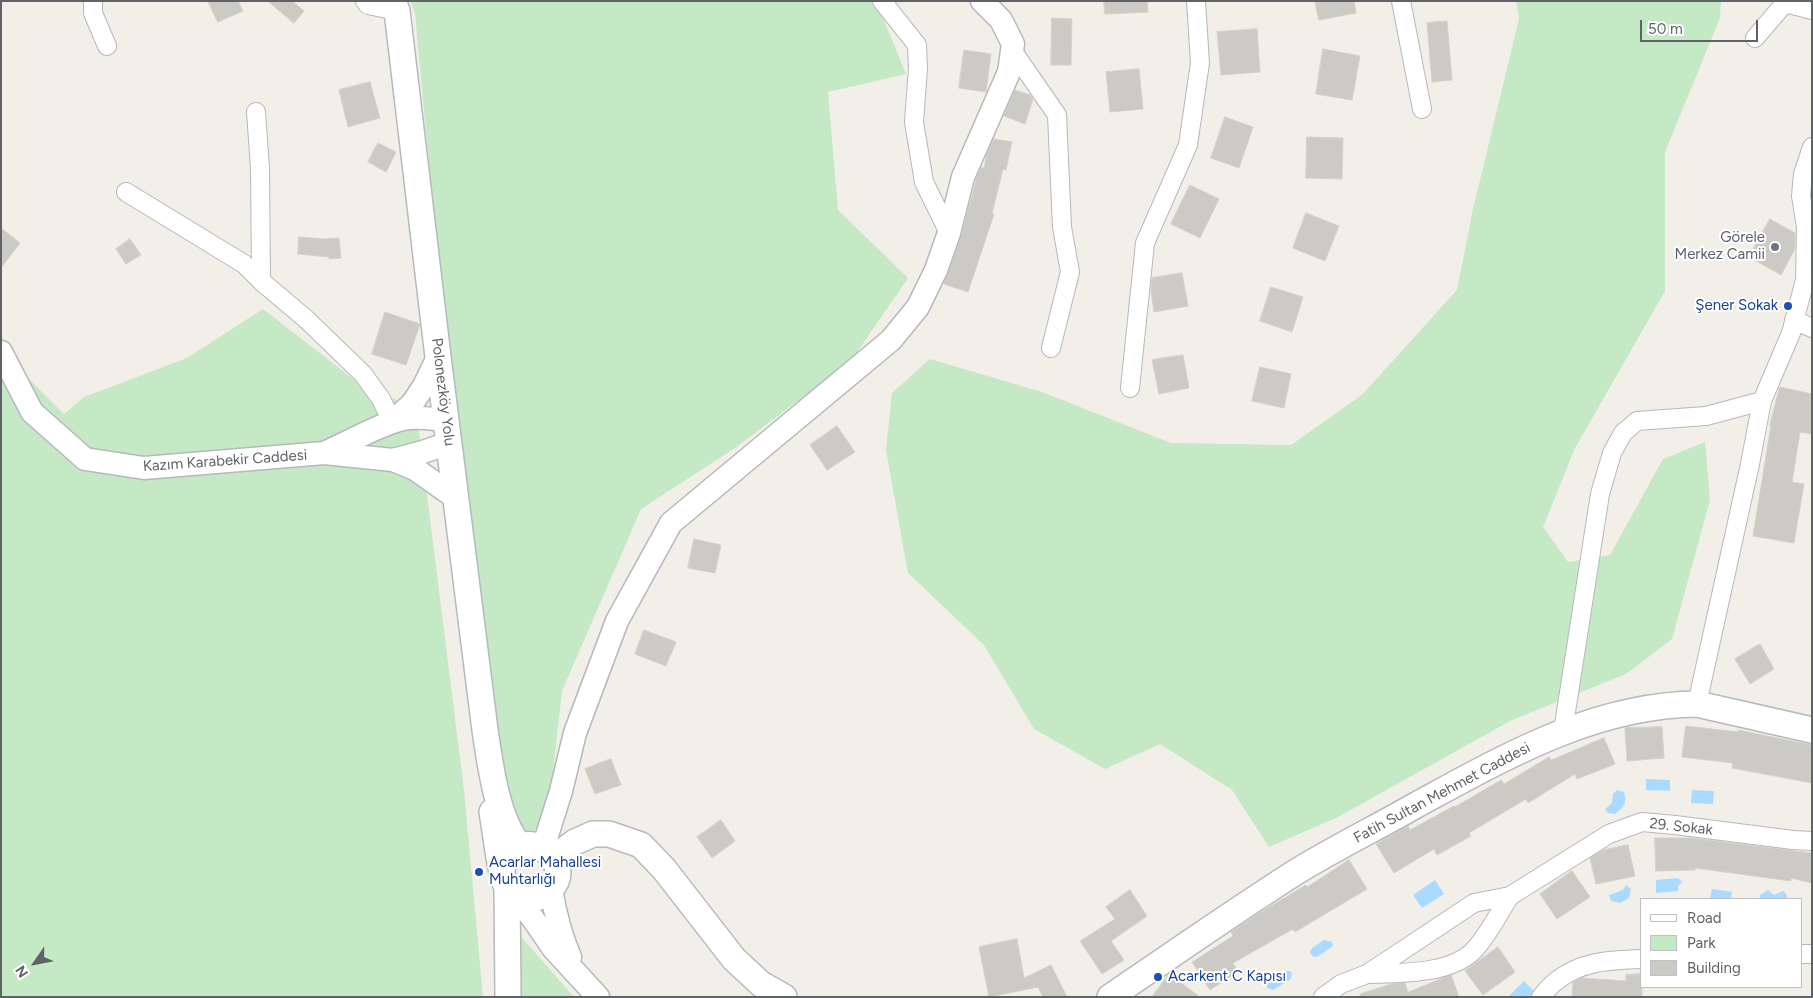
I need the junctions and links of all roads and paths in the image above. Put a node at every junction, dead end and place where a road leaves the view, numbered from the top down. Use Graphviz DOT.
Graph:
graph roads {
  1 [pos="93,1"];
  2 [pos="365,1"];
  3 [pos="882,1"];
  4 [pos="982,1"];
  5 [pos="1196,1"];
  6 [pos="1401,1"];
  7 [pos="395,6"];
  8 [pos="1812,10"];
  9 [pos="1755,38"];
  10 [pos="107,46"];
  11 [pos="1012,50"];
  12 [pos="1422,109"];
  13 [pos="256,112"];
  14 [pos="1812,147"];
  15 [pos="126,192"];
  16 [pos="949,233"];
  17 [pos="262,281"];
  18 [pos="1794,320"];
  19 [pos="1812,328"];
  20 [pos="1051,348"];
  21 [pos="1,352"];
  22 [pos="438,358"];
  23 [pos="1130,388"];
  24 [pos="1762,401"];
  25 [pos="392,422"];
  26 [pos="448,431"];
  27 [pos="324,453"];
  28 [pos="393,460"];
  29 [pos="456,498"];
  30 [pos="1696,704"];
  31 [pos="1812,730"];
  32 [pos="1563,731"];
  33 [pos="493,782"];
  34 [pos="1812,841"];
  35 [pos="539,851"];
  36 [pos="505,879"];
  37 [pos="551,888"];
  38 [pos="1510,896"];
  39 [pos="1640,958"];
  40 [pos="577,971"];
  41 [pos="1367,974"];
  42 [pos="508,997"];
  43 [pos="598,997"];
  44 [pos="784,997"];
  45 [pos="1110,997"];
  46 [pos="1323,997"];
  47 [pos="1541,997"];
  1 -- 10 [label="street"];
  2 -- 7 [label="street"];
  3 -- 16 [label="street"];
  4 -- 11 [label="street"];
  5 -- 23 [label="street"];
  6 -- 12 [label="street"];
  7 -- 22 [label="main road, Polonezköy Yolu"];
  8 -- 9 [label="street"];
  11 -- 16 [label="street"];
  11 -- 20 [label="street"];
  13 -- 17 [label="street"];
  14 -- 18 [label="street"];
  15 -- 17 [label="street"];
  16 -- 35 [label="street"];
  17 -- 25 [label="street"];
  18 -- 19 [label="street"];
  18 -- 24 [label="street"];
  21 -- 27 [label="street, Kazım Karabekir Caddesi"];
  22 -- 25 [label="street"];
  22 -- 26 [label="main road, Polonezköy Yolu"];
  24 -- 30 [label="street"];
  24 -- 32 [label="street"];
  25 -- 26 [label="street"];
  25 -- 27 [label="street"];
  26 -- 28 [label="street"];
  26 -- 29 [label="main road, Polonezköy Yolu"];
  27 -- 28 [label="street"];
  28 -- 29 [label="street"];
  29 -- 33 [label="main road, Polonezköy Yolu"];
  30 -- 31 [label="main road, Fatih Sultan Mehmet Caddesi"];
  30 -- 32 [label="main road, Fatih Sultan Mehmet Caddesi"];
  32 -- 45 [label="main road, Fatih Sultan Mehmet Caddesi"];
  33 -- 35 [label="main road"];
  33 -- 36 [label="main road"];
  34 -- 38 [label="street, 29. Sokak"];
  35 -- 36 [label="main road"];
  35 -- 37 [label="main road"];
  35 -- 44 [label="main road"];
  36 -- 37 [label="main road"];
  36 -- 40 [label="street"];
  36 -- 42 [label="main road"];
  37 -- 40 [label="street"];
  38 -- 41 [label="street, 29. Sokak"];
  38 -- 41 [label="street, 29. Sokak"];
  39 -- 47 [label="street"];
  40 -- 43 [label="street"];
  41 -- 46 [label="street, 29. Sokak"];
}
